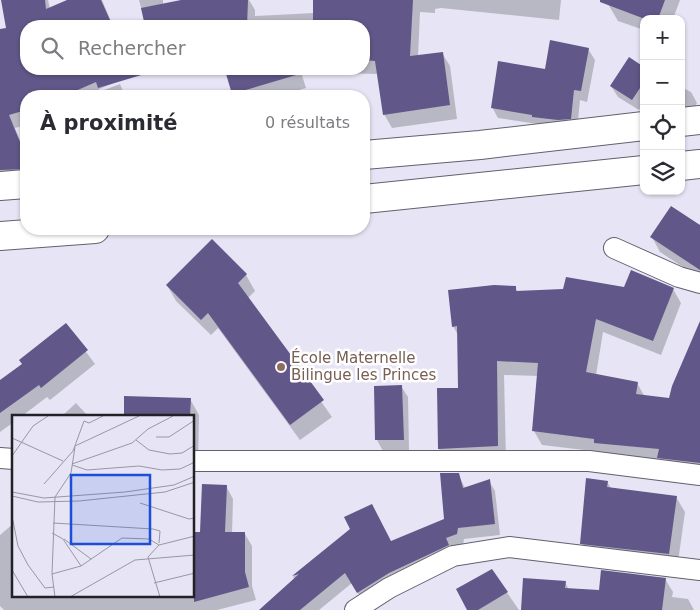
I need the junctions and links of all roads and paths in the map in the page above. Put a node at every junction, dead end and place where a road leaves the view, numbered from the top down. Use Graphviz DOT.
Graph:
graph roads {
  1 [pos="700,120"];
  2 [pos="685,122"];
  3 [pos="640,126"];
  4 [pos="370,154"];
  5 [pos="700,164"];
  6 [pos="685,166"];
  7 [pos="640,170"];
  8 [pos="20,184"];
  9 [pos="0,186"];
  10 [pos="370,198"];
  11 [pos="20,235"];
  12 [pos="0,236"];
  13 [pos="614,248"];
  14 [pos="700,283"];
  15 [pos="195,461"];
  16 [pos="700,475"];
  17 [pos="700,570"];
  18 [pos="355,610"];
  1 -- 2 [label="main road"];
  3 -- 4 [label="main road"];
  5 -- 6 [label="main road"];
  7 -- 10 [label="main road"];
  8 -- 9 [label="main road"];
  11 -- 12 [label="main road"];
  13 -- 14 [label="street"];
  15 -- 16 [label="street"];
  17 -- 18 [label="street"];
}
